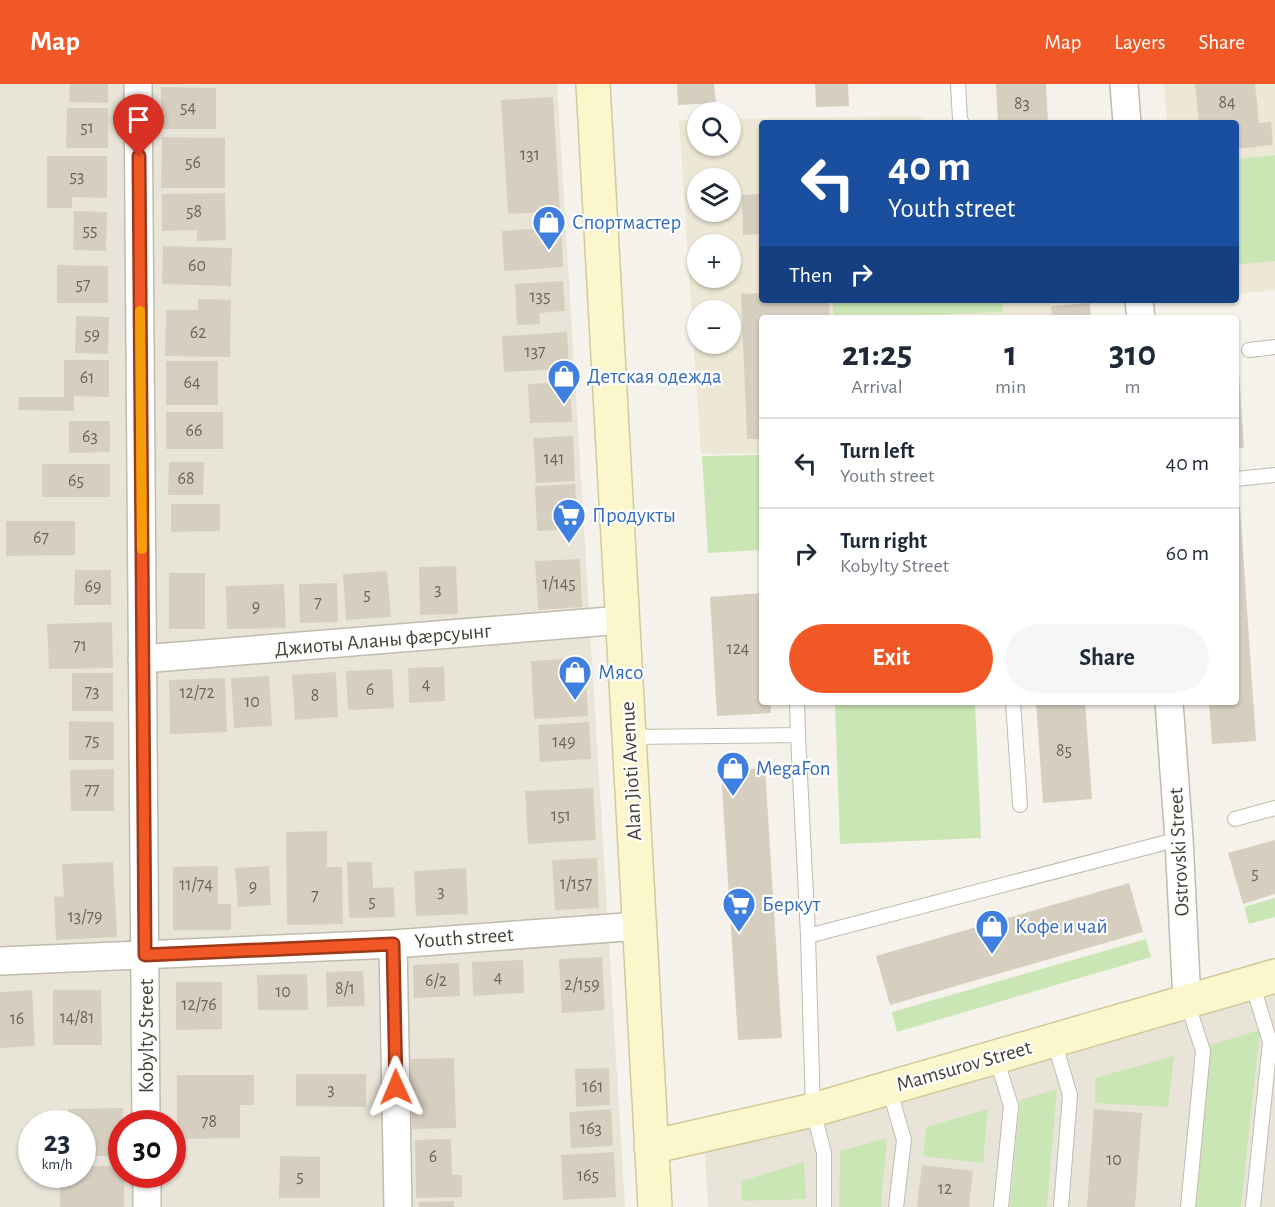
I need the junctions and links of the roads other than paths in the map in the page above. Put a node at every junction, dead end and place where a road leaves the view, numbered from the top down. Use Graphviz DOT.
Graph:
graph roads {
  1 [pos="138,84"];
  2 [pos="593,84"];
  3 [pos="958,84"];
  4 [pos="1124,84"];
  5 [pos="960,120"];
  6 [pos="1127,120"];
  7 [pos="1275,347"];
  8 [pos="1249,350"];
  9 [pos="1275,475"];
  10 [pos="1239,479"];
  11 [pos="622,620"];
  12 [pos="142,659"];
  13 [pos="797,705"];
  14 [pos="1012,705"];
  15 [pos="1169,705"];
  16 [pos="798,735"];
  17 [pos="629,737"];
  18 [pos="1020,805"];
  19 [pos="1275,808"];
  20 [pos="1235,819"];
  21 [pos="1179,838"];
  22 [pos="639,926"];
  23 [pos="808,936"];
  24 [pos="393,944"];
  25 [pos="145,955"];
  26 [pos="0,961"];
  27 [pos="1263,980"];
  28 [pos="1187,1002"];
  29 [pos="1054,1041"];
  30 [pos="996,1057"];
  31 [pos="889,1088"];
  32 [pos="146,1110"];
  33 [pos="813,1110"];
  34 [pos="651,1147"];
  35 [pos="147,1188"];
  36 [pos="147,1207"];
  37 [pos="398,1207"];
  38 [pos="655,1207"];
  39 [pos="824,1207"];
  40 [pos="896,1207"];
  41 [pos="1001,1207"];
  42 [pos="1060,1207"];
  43 [pos="1188,1207"];
  44 [pos="1253,1207"];
  1 -- 12 [label="street, Kobylty Street"];
  2 -- 11 [label="street, Alan Jioti Avenue"];
  3 -- 5 [label="lane"];
  4 -- 6 [label="street"];
  7 -- 8 [label="lane"];
  9 -- 10 [label="lane"];
  11 -- 12 [label="street, Джиоты Аланы фæрсуынг"];
  11 -- 17 [label="street, Alan Jioti Avenue"];
  12 -- 25 [label="street, Kobylty Street"];
  13 -- 16 [label="lane"];
  14 -- 18 [label="lane"];
  15 -- 21 [label="street, Ostrovski Street"];
  16 -- 17 [label="lane"];
  16 -- 23 [label="lane"];
  17 -- 22 [label="street, Alan Jioti Avenue"];
  19 -- 20 [label="lane"];
  21 -- 23 [label="lane"];
  21 -- 28 [label="street, Ostrovski Street"];
  22 -- 24 [label="street, Youth street"];
  22 -- 34 [label="street, Alan Jioti Avenue"];
  23 -- 33 [label="lane"];
  24 -- 25 [label="street, Youth street"];
  24 -- 37 [label="street"];
  25 -- 26 [label="street, Youth street"];
  25 -- 32 [label="street, Kobylty Street"];
  27 -- 28 [label="street, Mamsurov Street"];
  27 -- 44 [label="lane"];
  28 -- 29 [label="street, Mamsurov Street"];
  28 -- 43 [label="lane"];
  29 -- 30 [label="street, Mamsurov Street"];
  29 -- 42 [label="lane"];
  30 -- 31 [label="street, Mamsurov Street"];
  30 -- 41 [label="lane"];
  31 -- 33 [label="street, Mamsurov Street"];
  31 -- 40 [label="lane"];
  33 -- 34 [label="street, Mamsurov Street"];
  33 -- 39 [label="lane"];
  34 -- 38 [label="street, Alan Jioti Avenue"];
  35 -- 36 [label="street"];
}
